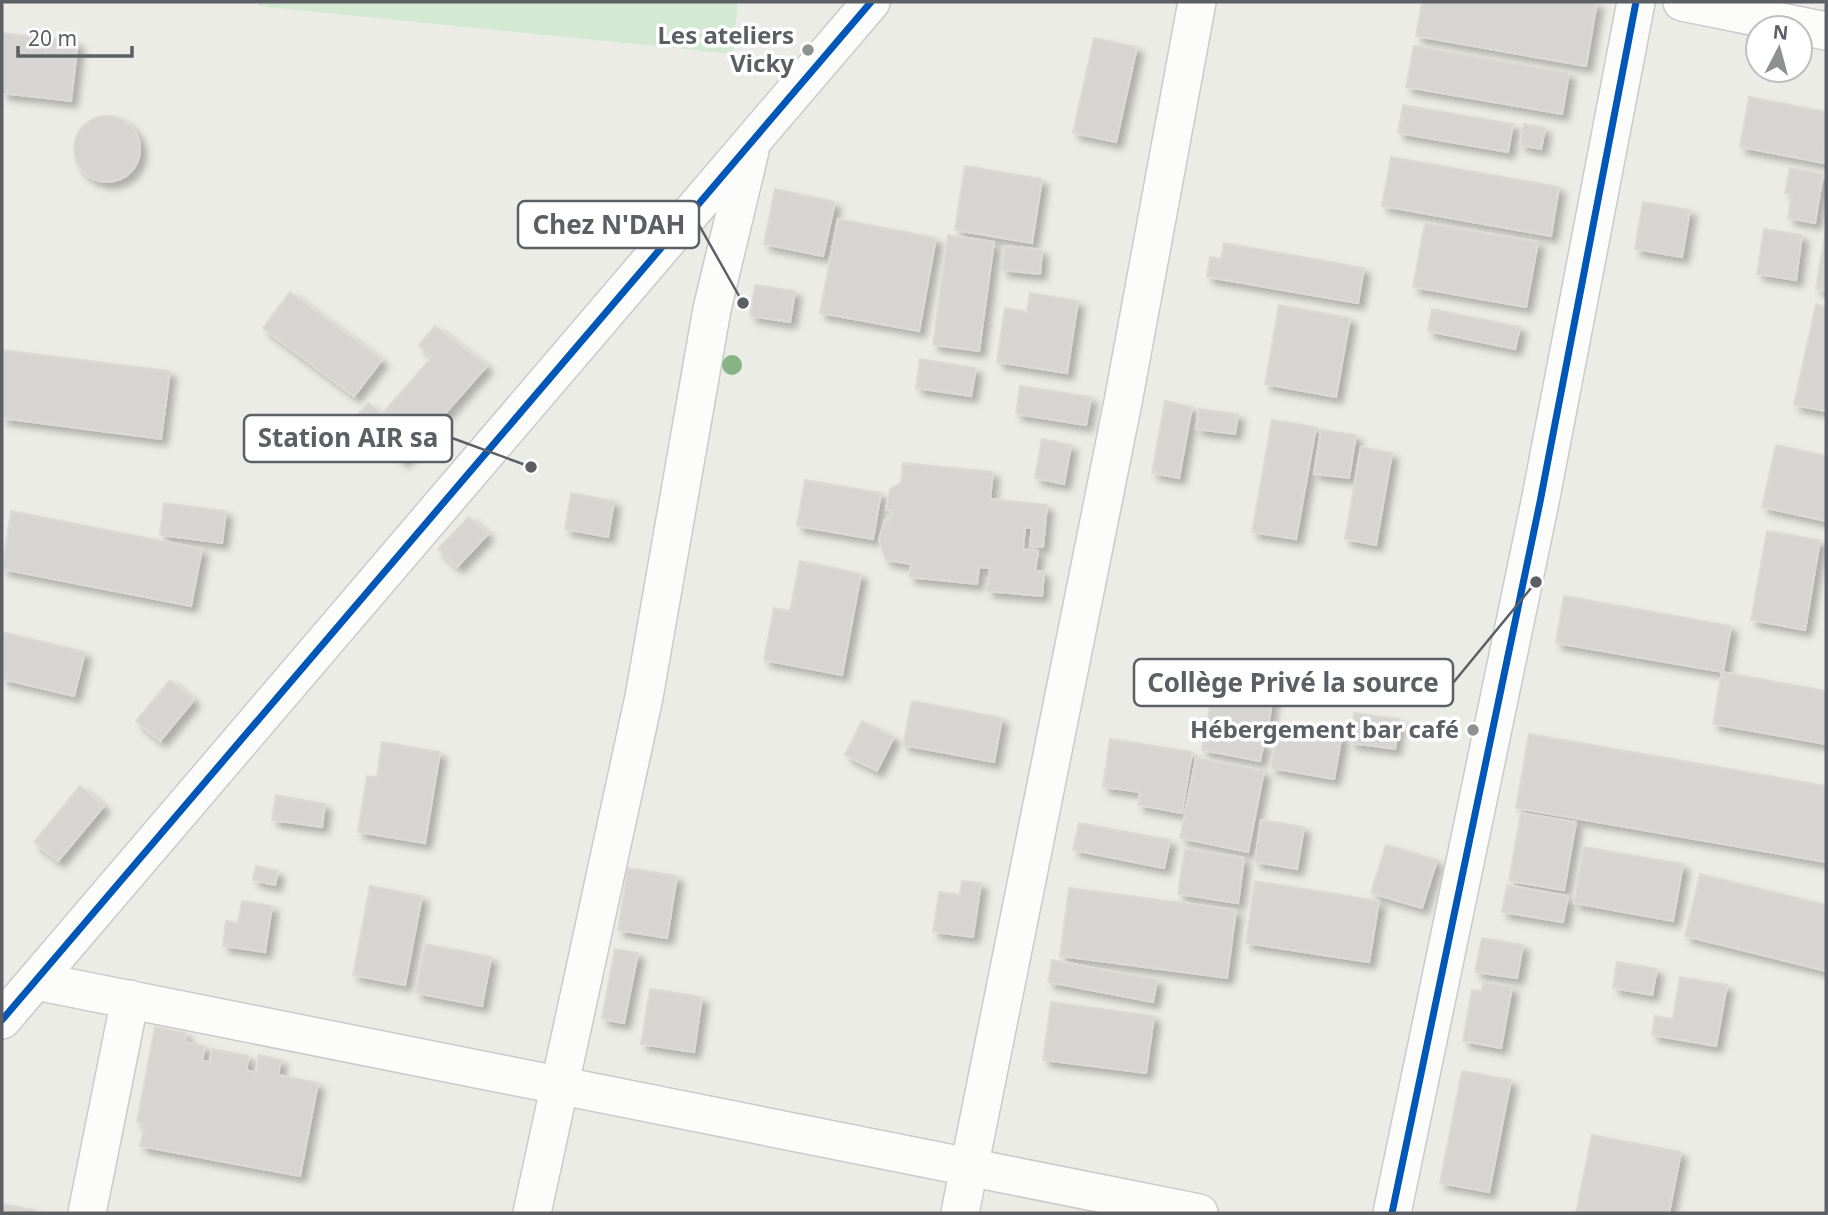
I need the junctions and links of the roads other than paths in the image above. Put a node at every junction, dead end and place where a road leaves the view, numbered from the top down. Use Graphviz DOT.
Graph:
graph roads {
  1 [pos="871,2"];
  2 [pos="1197,2"];
  3 [pos="1636,2"];
  4 [pos="1682,2"];
  5 [pos="1826,31"];
  6 [pos="752,143"];
  7 [pos="36,981"];
  8 [pos="130,999"];
  9 [pos="2,1020"];
  10 [pos="560,1086"];
  11 [pos="970,1167"];
  12 [pos="87,1213"];
  13 [pos="532,1213"];
  14 [pos="960,1213"];
  15 [pos="1199,1213"];
  16 [pos="1392,1213"];
  1 -- 6 [label="street"];
  2 -- 11 [label="street"];
  3 -- 16 [label="street"];
  4 -- 5 [label="street"];
  6 -- 7 [label="street"];
  6 -- 10 [label="street"];
  7 -- 8 [label="street"];
  7 -- 9 [label="street"];
  8 -- 10 [label="street"];
  8 -- 12 [label="street"];
  10 -- 11 [label="street"];
  10 -- 13 [label="street"];
  11 -- 14 [label="street"];
  11 -- 15 [label="street"];
}
